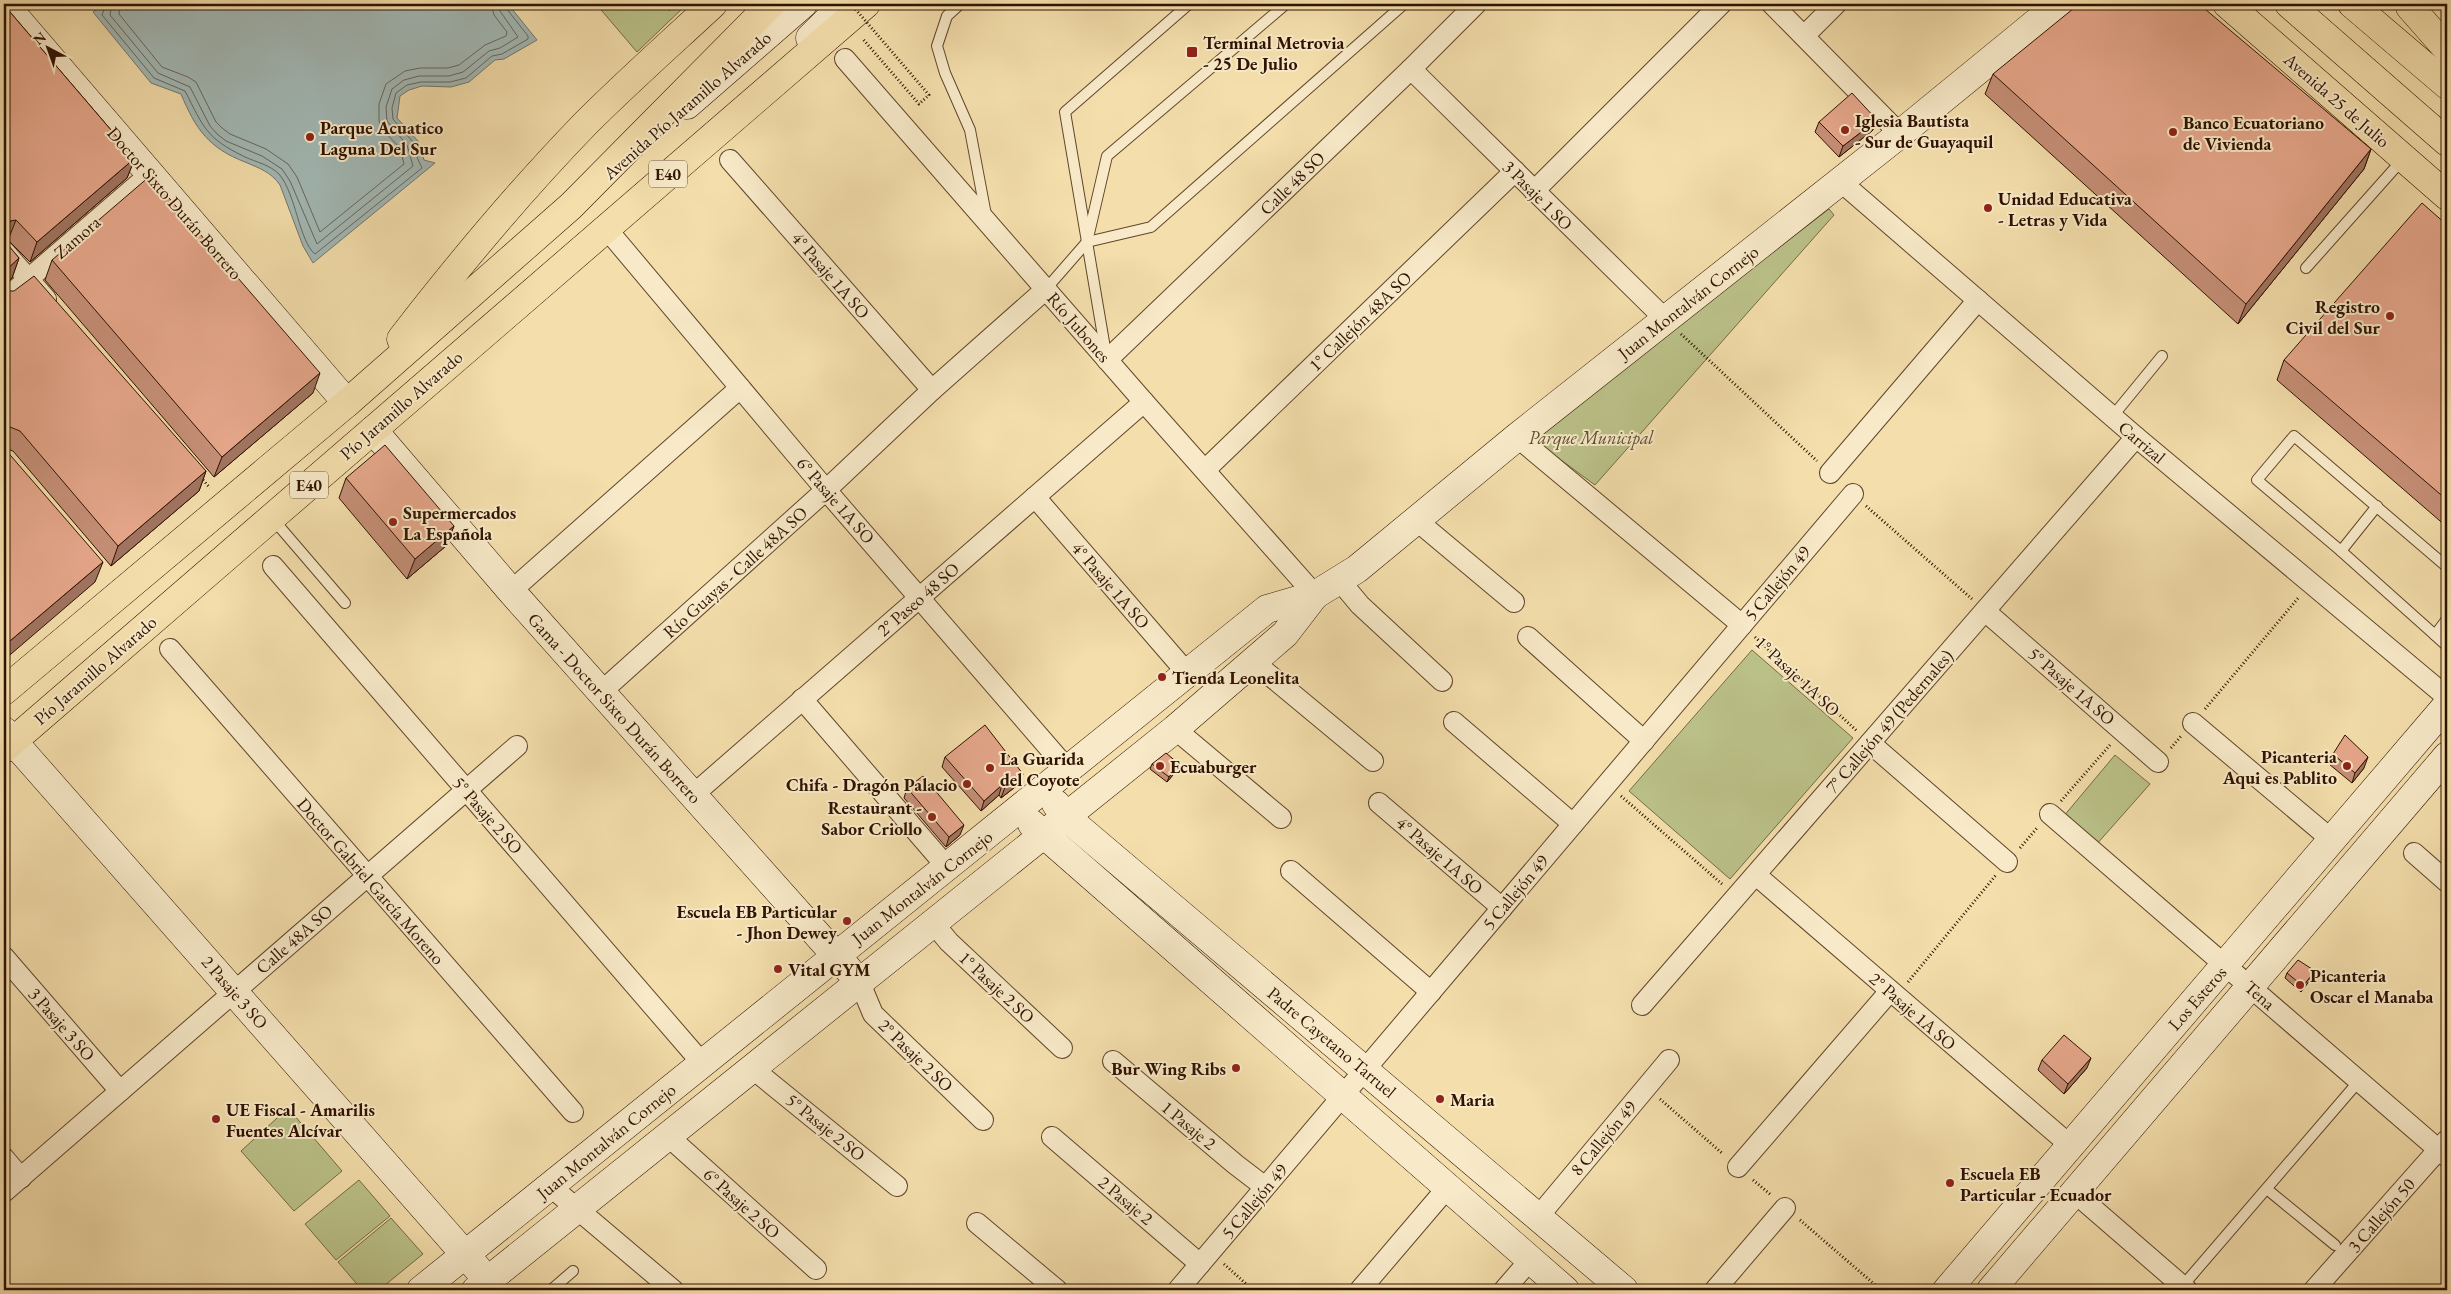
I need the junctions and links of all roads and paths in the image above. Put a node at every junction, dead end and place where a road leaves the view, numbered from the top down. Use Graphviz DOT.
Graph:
graph roads {
  1 [pos="4,4"];
  2 [pos="713,4"];
  3 [pos="771,4"];
  4 [pos="803,4"];
  5 [pos="844,4"];
  6 [pos="851,4"];
  7 [pos="866,4"];
  8 [pos="875,4"];
  9 [pos="960,4"];
  10 [pos="1189,4"];
  11 [pos="1286,4"];
  12 [pos="1404,4"];
  13 [pos="1476,4"];
  14 [pos="1721,4"];
  15 [pos="1772,4"];
  16 [pos="1836,4"];
  17 [pos="2059,4"];
  18 [pos="2227,4"];
  19 [pos="2289,4"];
  20 [pos="2352,4"];
  21 [pos="2408,6"];
  22 [pos="1804,36"];
  23 [pos="2447,36"];
  24 [pos="824,38"];
  25 [pos="862,38"];
  26 [pos="2447,49"];
  27 [pos="845,59"];
  28 [pos="1411,69"];
  29 [pos="2447,85"];
  30 [pos="730,120"];
  31 [pos="2360,120"];
  32 [pos="1900,134"];
  33 [pos="2447,142"];
  34 [pos="2404,158"];
  35 [pos="730,160"];
  36 [pos="2447,170"];
  37 [pos="1515,171"];
  38 [pos="150,174"];
  39 [pos="1840,181"];
  40 [pos="1534,191"];
  41 [pos="2447,196"];
  42 [pos="571,206"];
  43 [pos="987,221"];
  44 [pos="605,227"];
  45 [pos="1087,242"];
  46 [pos="4,251"];
  47 [pos="2306,268"];
  48 [pos="28,279"];
  49 [pos="1046,289"];
  50 [pos="4,300"];
  51 [pos="1978,300"];
  52 [pos="58,312"];
  53 [pos="1666,320"];
  54 [pos="2162,356"];
  55 [pos="1107,360"];
  56 [pos="740,388"];
  57 [pos="932,390"];
  58 [pos="356,395"];
  59 [pos="1144,402"];
  60 [pos="2112,417"];
  61 [pos="373,430"];
  62 [pos="1517,437"];
  63 [pos="2136,437"];
  64 [pos="1205,470"];
  65 [pos="1830,474"];
  66 [pos="826,490"];
  67 [pos="1853,494"];
  68 [pos="1035,497"];
  69 [pos="2377,506"];
  70 [pos="272,518"];
  71 [pos="1416,520"];
  72 [pos="2341,551"];
  73 [pos="273,566"];
  74 [pos="2447,567"];
  75 [pos="1340,581"];
  76 [pos="2311,583"];
  77 [pos="511,591"];
  78 [pos="1314,594"];
  79 [pos="920,597"];
  80 [pos="1514,602"];
  81 [pos="345,603"];
  82 [pos="1985,611"];
  83 [pos="2447,619"];
  84 [pos="1742,625"];
  85 [pos="2435,635"];
  86 [pos="1528,637"];
  87 [pos="2447,646"];
  88 [pos="170,649"];
  89 [pos="1255,663"];
  90 [pos="1188,674"];
  91 [pos="1442,682"];
  92 [pos="4,691"];
  93 [pos="600,692"];
  94 [pos="2447,697"];
  95 [pos="802,699"];
  96 [pos="2447,705"];
  97 [pos="1454,722"];
  98 [pos="2193,723"];
  99 [pos="1175,729"];
  100 [pos="7,740"];
  101 [pos="1644,741"];
  102 [pos="1870,743"];
  103 [pos="516,746"];
  104 [pos="2447,756"];
  105 [pos="1373,761"];
  106 [pos="2158,762"];
  107 [pos="1069,771"];
  108 [pos="1607,785"];
  109 [pos="466,790"];
  110 [pos="1044,790"];
  111 [pos="693,795"];
  112 [pos="1379,803"];
  113 [pos="1018,811"];
  114 [pos="2050,814"];
  115 [pos="1067,818"];
  116 [pos="1282,818"];
  117 [pos="1573,824"];
  118 [pos="1044,835"];
  119 [pos="2332,840"];
  120 [pos="2414,853"];
  121 [pos="2007,862"];
  122 [pos="946,867"];
  123 [pos="1291,871"];
  124 [pos="1756,875"];
  125 [pos="367,876"];
  126 [pos="2447,882"];
  127 [pos="1737,897"];
  128 [pos="1502,908"];
  129 [pos="934,924"];
  130 [pos="836,955"];
  131 [pos="4,957"];
  132 [pos="2225,965"];
  133 [pos="860,984"];
  134 [pos="2250,987"];
  135 [pos="1890,990"];
  136 [pos="235,991"];
  137 [pos="1431,992"];
  138 [pos="1642,1006"];
  139 [pos="1062,1048"];
  140 [pos="1669,1060"];
  141 [pos="1113,1061"];
  142 [pos="702,1063"];
  143 [pos="753,1069"];
  144 [pos="1365,1070"];
  145 [pos="2359,1081"];
  146 [pos="1646,1087"];
  147 [pos="120,1091"];
  148 [pos="1343,1096"];
  149 [pos="573,1112"];
  150 [pos="983,1120"];
  151 [pos="668,1137"];
  152 [pos="1052,1137"];
  153 [pos="2071,1146"];
  154 [pos="2444,1148"];
  155 [pos="4,1158"];
  156 [pos="1738,1167"];
  157 [pos="21,1178"];
  158 [pos="550,1186"];
  159 [pos="897,1186"];
  160 [pos="1265,1187"];
  161 [pos="1447,1188"];
  162 [pos="2268,1190"];
  163 [pos="4,1192"];
  164 [pos="2075,1193"];
  165 [pos="1785,1208"];
  166 [pos="578,1209"];
  167 [pos="1538,1217"];
  168 [pos="977,1224"];
  169 [pos="2335,1245"];
  170 [pos="465,1255"];
  171 [pos="1205,1258"];
  172 [pos="1530,1260"];
  173 [pos="816,1269"];
  174 [pos="573,1271"];
  175 [pos="482,1286"];
  176 [pos="2183,1289"];
  177 [pos="421,1290"];
  178 [pos="551,1290"];
  179 [pos="673,1290"];
  180 [pos="1057,1290"];
  181 [pos="1178,1290"];
  182 [pos="1253,1290"];
  183 [pos="1360,1290"];
  184 [pos="1504,1290"];
  185 [pos="1564,1290"];
  186 [pos="1624,1290"];
  187 [pos="1715,1290"];
  188 [pos="1881,1290"];
  189 [pos="1947,1290"];
  190 [pos="1991,1290"];
  191 [pos="2314,1290"];
  1 -- 38 [label="street, Doctor Sixto Durán Borrero"];
  2 -- 58 [label="main road"];
  3 -- 42 [label="main road"];
  4 -- 42 [label="street, Avenida Pío Jaramillo Alvarado"];
  5 -- 30 [label="street, Avenida Pío Jaramillo Alvarado"];
  6 -- 25 [label="path, bridge"];
  7 -- 24 [label="main road"];
  8 -- 24 [label="main road"];
  9 -- 43 [label="lane"];
  10 -- 45 [label="lane"];
  11 -- 45 [label="lane"];
  12 -- 45 [label="lane"];
  13 -- 28 [label="street, Calle 48 SO"];
  14 -- 40 [label="street"];
  15 -- 22 [label="street"];
  16 -- 22 [label="street"];
  17 -- 32 [label="street, Juan Montalván Cornejo"];
  18 -- 31 [label="main road, Avenida 25 de Julio"];
  19 -- 33 [label="main road"];
  20 -- 29 [label="main road"];
  21 -- 23 [label="main road"];
  21 -- 26 [label="main road"];
  22 -- 32 [label="street"];
  24 -- 30 [label="main road, Pío Jaramillo Alvarado"];
  27 -- 43 [label="street, Río Jubones"];
  28 -- 37 [label="street, 3 Pasaje 1 SO"];
  28 -- 55 [label="street, Calle 48 SO"];
  30 -- 44 [label="main road, Pío Jaramillo Alvarado / E40"];
  31 -- 34 [label="main road, Avenida 25 de Julio"];
  31 -- 36 [label="main road"];
  32 -- 39 [label="street, Juan Montalván Cornejo"];
  34 -- 41 [label="main road, Avenida 25 de Julio"];
  34 -- 47 [label="lane"];
  35 -- 57 [label="street, 4° Pasaje 1A SO"];
  37 -- 40 [label="street, 3 Pasaje 1 SO"];
  37 -- 64 [label="street, 1° Callejón 48A SO"];
  38 -- 48 [label="street, Zamora"];
  38 -- 58 [label="street, Doctor Sixto Durán Borrero"];
  39 -- 51 [label="street, Carrizal"];
  39 -- 53 [label="street, Juan Montalván Cornejo"];
  40 -- 53 [label="street, 3 Pasaje 1 SO"];
  42 -- 58 [label="main road, E40"];
  43 -- 49 [label="street, Río Jubones"];
  44 -- 56 [label="street, 6° Pasaje 1A SO"];
  44 -- 61 [label="main road, Pío Jaramillo Alvarado / E40"];
  45 -- 49 [label="lane"];
  45 -- 55 [label="lane"];
  46 -- 48 [label="street"];
  48 -- 50 [label="street, Zamora"];
  48 -- 52 [label="street"];
  49 -- 55 [label="street, Río Jubones"];
  49 -- 57 [label="street, Río Guayas - Calle 48A SO"];
  51 -- 60 [label="street, Carrizal"];
  51 -- 65 [label="street"];
  53 -- 62 [label="street, Juan Montalván Cornejo"];
  54 -- 60 [label="lane"];
  55 -- 59 [label="street, Río Jubones"];
  56 -- 66 [label="street, 6° Pasaje 1A SO"];
  56 -- 77 [label="street"];
  57 -- 66 [label="street, Río Guayas - Calle 48A SO"];
  58 -- 92 [label="main road, E40"];
  59 -- 64 [label="street, Río Jubones"];
  59 -- 68 [label="street, 2° Paseo 48 SO"];
  60 -- 63 [label="street, Carrizal"];
  61 -- 70 [label="main road, Pío Jaramillo Alvarado / E40"];
  61 -- 77 [label="street, Gama - Doctor Sixto Durán Borrero"];
  62 -- 71 [label="street, Juan Montalván Cornejo"];
  62 -- 84 [label="street, 1° Pasaje 1A SO"];
  63 -- 76 [label="street, Carrizal"];
  63 -- 82 [label="street, 7° Callejón 49 (Pedernales)"];
  64 -- 78 [label="street, Río Jubones"];
  66 -- 79 [label="street, 6° Pasaje 1A SO"];
  66 -- 93 [label="street, Río Guayas - Calle 48A SO"];
  67 -- 84 [label="street, 5 Callejón 49"];
  68 -- 79 [label="street, 2° Paseo 48 SO"];
  68 -- 90 [label="street, 4° Pasaje 1A SO"];
  69 -- 72 [label="lane"];
  69 -- 72 [label="lane"];
  69 -- 74 [label="lane"];
  70 -- 81 [label="lane"];
  70 -- 100 [label="main road, Pío Jaramillo Alvarado / E40"];
  71 -- 75 [label="street, Juan Montalván Cornejo"];
  71 -- 80 [label="street"];
  72 -- 85 [label="lane"];
  73 -- 109 [label="street, 5° Pasaje 2 SO"];
  75 -- 78 [label="street, Juan Montalván Cornejo"];
  75 -- 91 [label="street"];
  76 -- 94 [label="street, Carrizal"];
  76 -- 98 [label="path"];
  77 -- 93 [label="street, Gama - Doctor Sixto Durán Borrero"];
  78 -- 89 [label="street, Juan Montalván Cornejo"];
  78 -- 90 [label="street, Juan Montalván Cornejo"];
  79 -- 95 [label="street, 2° Paseo 48 SO"];
  79 -- 107 [label="street, 6° Pasaje 1A SO"];
  82 -- 102 [label="street, 7° Callejón 49 (Pedernales)"];
  82 -- 106 [label="street, 5° Pasaje 1A SO"];
  83 -- 85 [label="lane"];
  84 -- 101 [label="street, 5 Callejón 49"];
  84 -- 102 [label="path, 1° Pasaje 1A SO"];
  85 -- 87 [label="lane"];
  86 -- 101 [label="street"];
  88 -- 125 [label="street, Doctor Gabriel García Moreno"];
  89 -- 99 [label="street, Juan Montalván Cornejo"];
  89 -- 105 [label="street"];
  90 -- 107 [label="street, Juan Montalván Cornejo"];
  93 -- 111 [label="street, Gama - Doctor Sixto Durán Borrero"];
  95 -- 111 [label="street, 2° Paseo 48 SO"];
  95 -- 122 [label="street"];
  96 -- 119 [label="street, Los Esteros"];
  97 -- 117 [label="street"];
  98 -- 106 [label="path"];
  98 -- 119 [label="street"];
  99 -- 115 [label="street, Juan Montalván Cornejo"];
  99 -- 116 [label="street"];
  100 -- 136 [label="street, 2 Pasaje 3 SO"];
  101 -- 108 [label="street, 5 Callejón 49"];
  102 -- 121 [label="street"];
  102 -- 124 [label="street, 7° Callejón 49 (Pedernales)"];
  103 -- 109 [label="street, Calle 48A SO"];
  104 -- 134 [label="street, Los Esteros"];
  107 -- 110 [label="street, Juan Montalván Cornejo"];
  108 -- 117 [label="street, 5 Callejón 49"];
  108 -- 127 [label="path"];
  109 -- 125 [label="street, Calle 48A SO"];
  109 -- 142 [label="street, 5° Pasaje 2 SO"];
  110 -- 113 [label="street, Juan Montalván Cornejo"];
  110 -- 115 [label="street, Padre Cayetano Tarruel"];
  111 -- 130 [label="street, Gama - Doctor Sixto Durán Borrero"];
  112 -- 128 [label="street, 4° Pasaje 1A SO"];
  113 -- 118 [label="street, Padre Cayetano Tarruel"];
  113 -- 122 [label="street, Juan Montalván Cornejo"];
  114 -- 132 [label="street, Tena"];
  115 -- 118 [label="street, Juan Montalván Cornejo"];
  115 -- 144 [label="street, Padre Cayetano Tarruel"];
  117 -- 128 [label="street, 5 Callejón 49"];
  118 -- 129 [label="street, Juan Montalván Cornejo"];
  118 -- 148 [label="street, Padre Cayetano Tarruel"];
  119 -- 132 [label="street, Los Esteros"];
  120 -- 126 [label="street"];
  122 -- 130 [label="street, Juan Montalván Cornejo"];
  123 -- 137 [label="street"];
  124 -- 127 [label="street, 7° Callejón 49 (Pedernales)"];
  124 -- 135 [label="street, 2° Pasaje 1A SO"];
  125 -- 136 [label="street, Calle 48A SO"];
  125 -- 149 [label="street, Doctor Gabriel García Moreno"];
  127 -- 138 [label="street, 7° Callejón 49 (Pedernales)"];
  128 -- 137 [label="street, 5 Callejón 49"];
  129 -- 133 [label="street, Juan Montalván Cornejo"];
  129 -- 139 [label="street, 1° Pasaje 2 SO"];
  130 -- 133 [label="street, Gama - Doctor Sixto Durán Borrero"];
  130 -- 142 [label="street, Juan Montalván Cornejo"];
  131 -- 147 [label="street, 3 Pasaje 3 SO"];
  132 -- 134 [label="street, Tena"];
  132 -- 153 [label="street, Los Esteros"];
  133 -- 143 [label="street, Juan Montalván Cornejo"];
  133 -- 150 [label="street, 2° Pasaje 2 SO"];
  134 -- 145 [label="street, Tena"];
  134 -- 164 [label="street, Los Esteros"];
  135 -- 153 [label="street, 2° Pasaje 1A SO"];
  135 -- 156 [label="street"];
  136 -- 147 [label="street, Calle 48A SO"];
  136 -- 170 [label="street, 2 Pasaje 3 SO"];
  137 -- 144 [label="street, 5 Callejón 49"];
  140 -- 146 [label="street, 8 Callejón 49"];
  141 -- 160 [label="street, 1 Pasaje 2"];
  142 -- 158 [label="street, Juan Montalván Cornejo"];
  143 -- 151 [label="street, Juan Montalván Cornejo"];
  143 -- 159 [label="street, 5° Pasaje 2 SO"];
  144 -- 148 [label="street, 5 Callejón 49"];
  144 -- 167 [label="street, Padre Cayetano Tarruel"];
  145 -- 154 [label="street, Tena"];
  145 -- 162 [label="lane"];
  146 -- 156 [label="path"];
  146 -- 167 [label="street, 8 Callejón 49"];
  147 -- 157 [label="street, Calle 48A SO"];
  148 -- 160 [label="street, 5 Callejón 49"];
  148 -- 161 [label="street, Padre Cayetano Tarruel"];
  151 -- 166 [label="street, Juan Montalván Cornejo"];
  151 -- 173 [label="street, 6° Pasaje 2 SO"];
  152 -- 171 [label="street, 2 Pasaje 2"];
  153 -- 189 [label="street, Los Esteros"];
  154 -- 191 [label="street, 3 Callejón 50"];
  155 -- 157 [label="street"];
  156 -- 165 [label="path"];
  157 -- 163 [label="street, Calle 48A SO"];
  158 -- 166 [label="street"];
  158 -- 170 [label="street, Juan Montalván Cornejo"];
  160 -- 171 [label="street, 5 Callejón 49"];
  161 -- 172 [label="street, Padre Cayetano Tarruel"];
  161 -- 183 [label="street"];
  162 -- 169 [label="lane"];
  162 -- 176 [label="lane"];
  164 -- 176 [label="street"];
  164 -- 190 [label="street, Los Esteros"];
  165 -- 187 [label="street"];
  165 -- 188 [label="path"];
  166 -- 175 [label="street, Juan Montalván Cornejo"];
  166 -- 179 [label="street"];
  167 -- 186 [label="street, Padre Cayetano Tarruel"];
  168 -- 180 [label="street"];
  170 -- 175 [label="street, 2 Pasaje 3 SO"];
  170 -- 177 [label="street, Juan Montalván Cornejo"];
  171 -- 181 [label="street, 5 Callejón 49"];
  171 -- 182 [label="path"];
  172 -- 184 [label="street"];
  172 -- 185 [label="street, Padre Cayetano Tarruel"];
  174 -- 178 [label="lane"];
}
